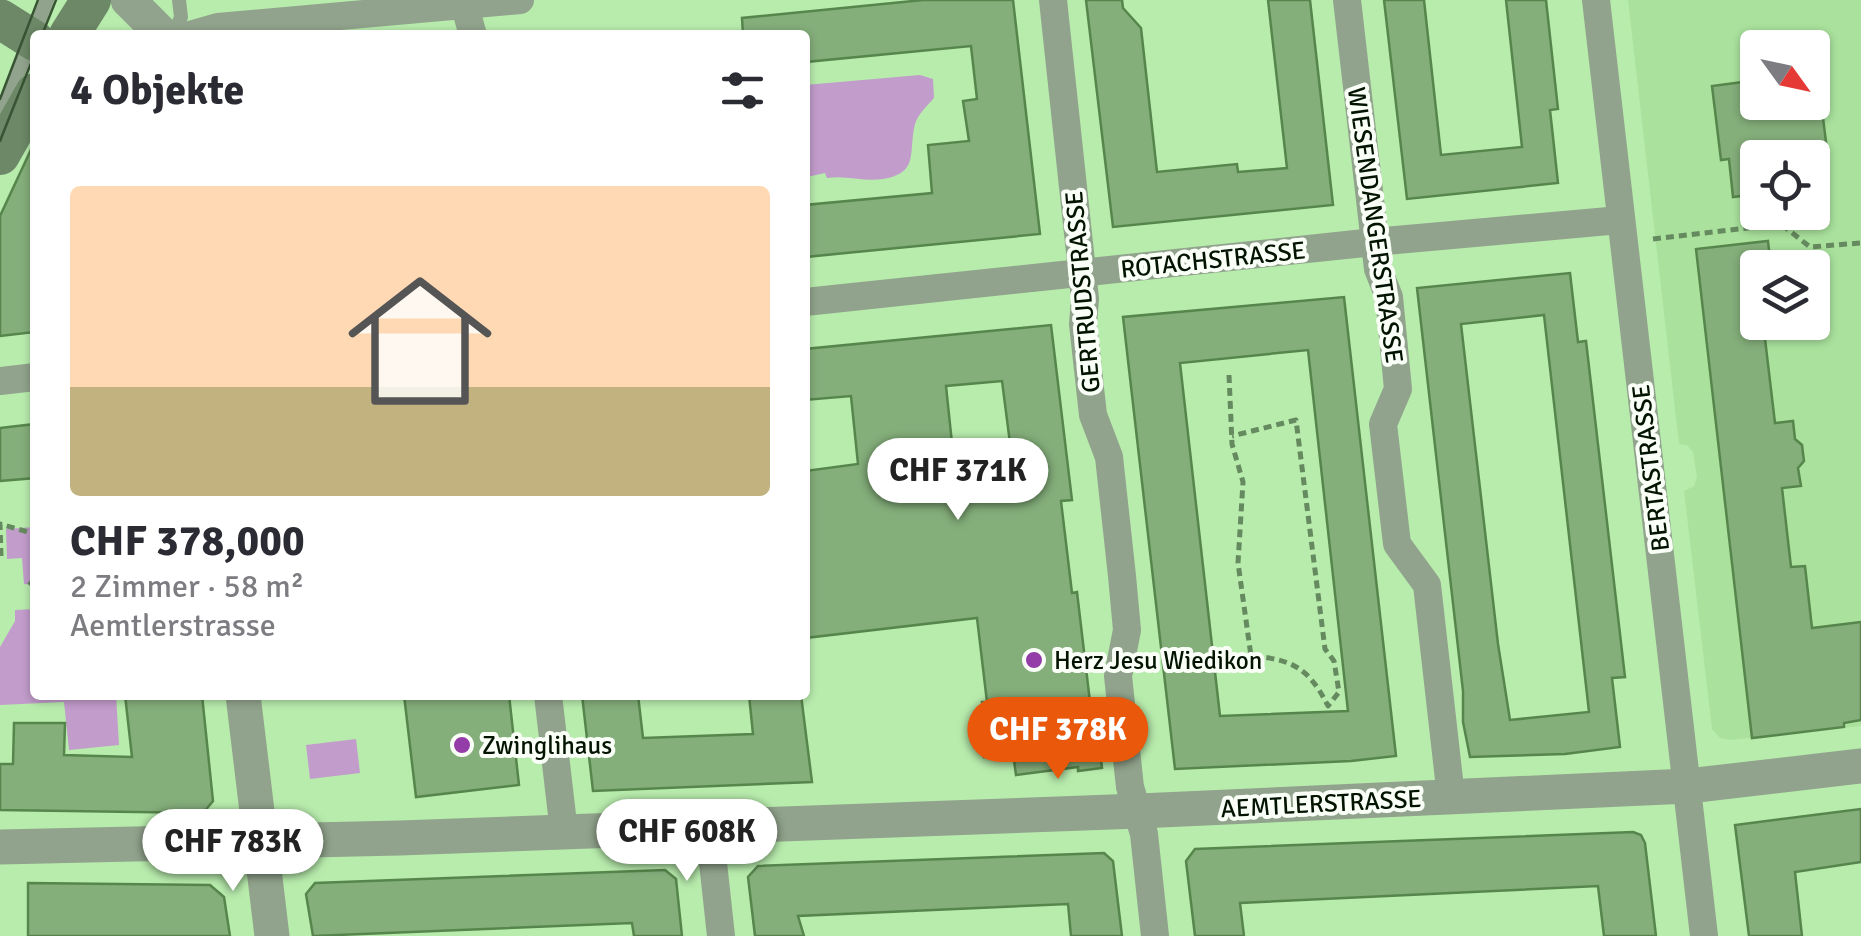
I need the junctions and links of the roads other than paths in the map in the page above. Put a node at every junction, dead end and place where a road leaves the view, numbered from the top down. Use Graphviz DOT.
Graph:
graph roads {
  1 [pos="47,0"];
  2 [pos="91,0"];
  3 [pos="128,0"];
  4 [pos="179,0"];
  5 [pos="520,0"];
  6 [pos="1052,0"];
  7 [pos="1347,0"];
  8 [pos="1596,0"];
  9 [pos="463,3"];
  10 [pos="36,30"];
  11 [pos="41,30"];
  12 [pos="158,30"];
  13 [pos="176,30"];
  14 [pos="208,30"];
  15 [pos="472,30"];
  16 [pos="30,44"];
  17 [pos="30,101"];
  18 [pos="0,118"];
  19 [pos="0,155"];
  20 [pos="1620,220"];
  21 [pos="1374,242"];
  22 [pos="1082,273"];
  23 [pos="810,301"];
  24 [pos="30,378"];
  25 [pos="0,381"];
  26 [pos="244,700"];
  27 [pos="549,700"];
  28 [pos="1861,766"];
  29 [pos="1688,786"];
  30 [pos="1451,797"];
  31 [pos="1138,812"];
  32 [pos="710,826"];
  33 [pos="564,832"];
  34 [pos="258,842"];
  35 [pos="0,847"];
  36 [pos="272,936"];
  37 [pos="721,936"];
  38 [pos="1154,936"];
  39 [pos="1704,936"];
  1 -- 10 [label="lane"];
  2 -- 11 [label="main road"];
  3 -- 12 [label="street"];
  4 -- 13 [label="lane"];
  5 -- 9 [label="street"];
  6 -- 22 [label="street, GERTRUDSTRASSE"];
  7 -- 21 [label="street, WIESENDANGERSTRASSE"];
  8 -- 20 [label="street, BERTASTRASSE"];
  9 -- 14 [label="street"];
  9 -- 15 [label="street"];
  16 -- 18 [label="lane"];
  17 -- 19 [label="main road"];
  20 -- 21 [label="street, ROTACHSTRASSE"];
  20 -- 29 [label="street, BERTASTRASSE"];
  21 -- 22 [label="street, ROTACHSTRASSE"];
  21 -- 30 [label="street, WIESENDANGERSTRASSE"];
  22 -- 23 [label="street, ROTACHSTRASSE"];
  22 -- 31 [label="street, GERTRUDSTRASSE"];
  24 -- 25 [label="street"];
  26 -- 34 [label="street"];
  27 -- 33 [label="street"];
  28 -- 29 [label="street, AEMTLERSTRASSE"];
  29 -- 30 [label="street, AEMTLERSTRASSE"];
  29 -- 39 [label="street, BERTASTRASSE"];
  30 -- 31 [label="street, AEMTLERSTRASSE"];
  31 -- 32 [label="street, AEMTLERSTRASSE"];
  31 -- 38 [label="street, GERTRUDSTRASSE"];
  32 -- 33 [label="street, AEMTLERSTRASSE"];
  32 -- 37 [label="street"];
  33 -- 34 [label="street, AEMTLERSTRASSE"];
  34 -- 35 [label="street, AEMTLERSTRASSE"];
  34 -- 36 [label="street"];
}
